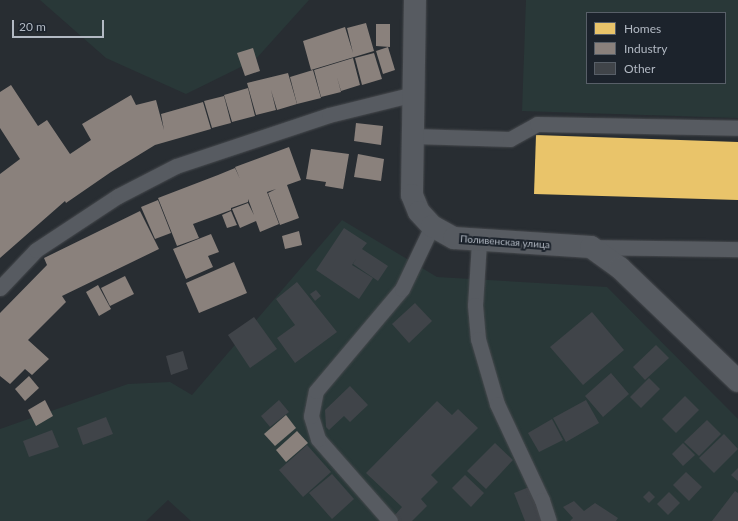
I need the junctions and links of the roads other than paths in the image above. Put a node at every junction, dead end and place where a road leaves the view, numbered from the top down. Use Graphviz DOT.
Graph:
graph roads {
  1 [pos="415,0"];
  2 [pos="414,94"];
  3 [pos="738,128"];
  4 [pos="413,136"];
  5 [pos="432,226"];
  6 [pos="479,242"];
  7 [pos="591,247"];
  8 [pos="738,249"];
  9 [pos="0,288"];
  10 [pos="738,381"];
  11 [pos="390,521"];
  12 [pos="549,521"];
  1 -- 2 [label="street, Поливенская улица"];
  2 -- 4 [label="street, Поливенская улица"];
  2 -- 9 [label="lane"];
  3 -- 4 [label="lane"];
  4 -- 5 [label="street, Поливенская улица"];
  5 -- 6 [label="street, Поливенская улица"];
  5 -- 11 [label="lane"];
  6 -- 7 [label="street, Поливенская улица"];
  6 -- 12 [label="lane"];
  7 -- 8 [label="lane"];
  7 -- 10 [label="street"];
}
